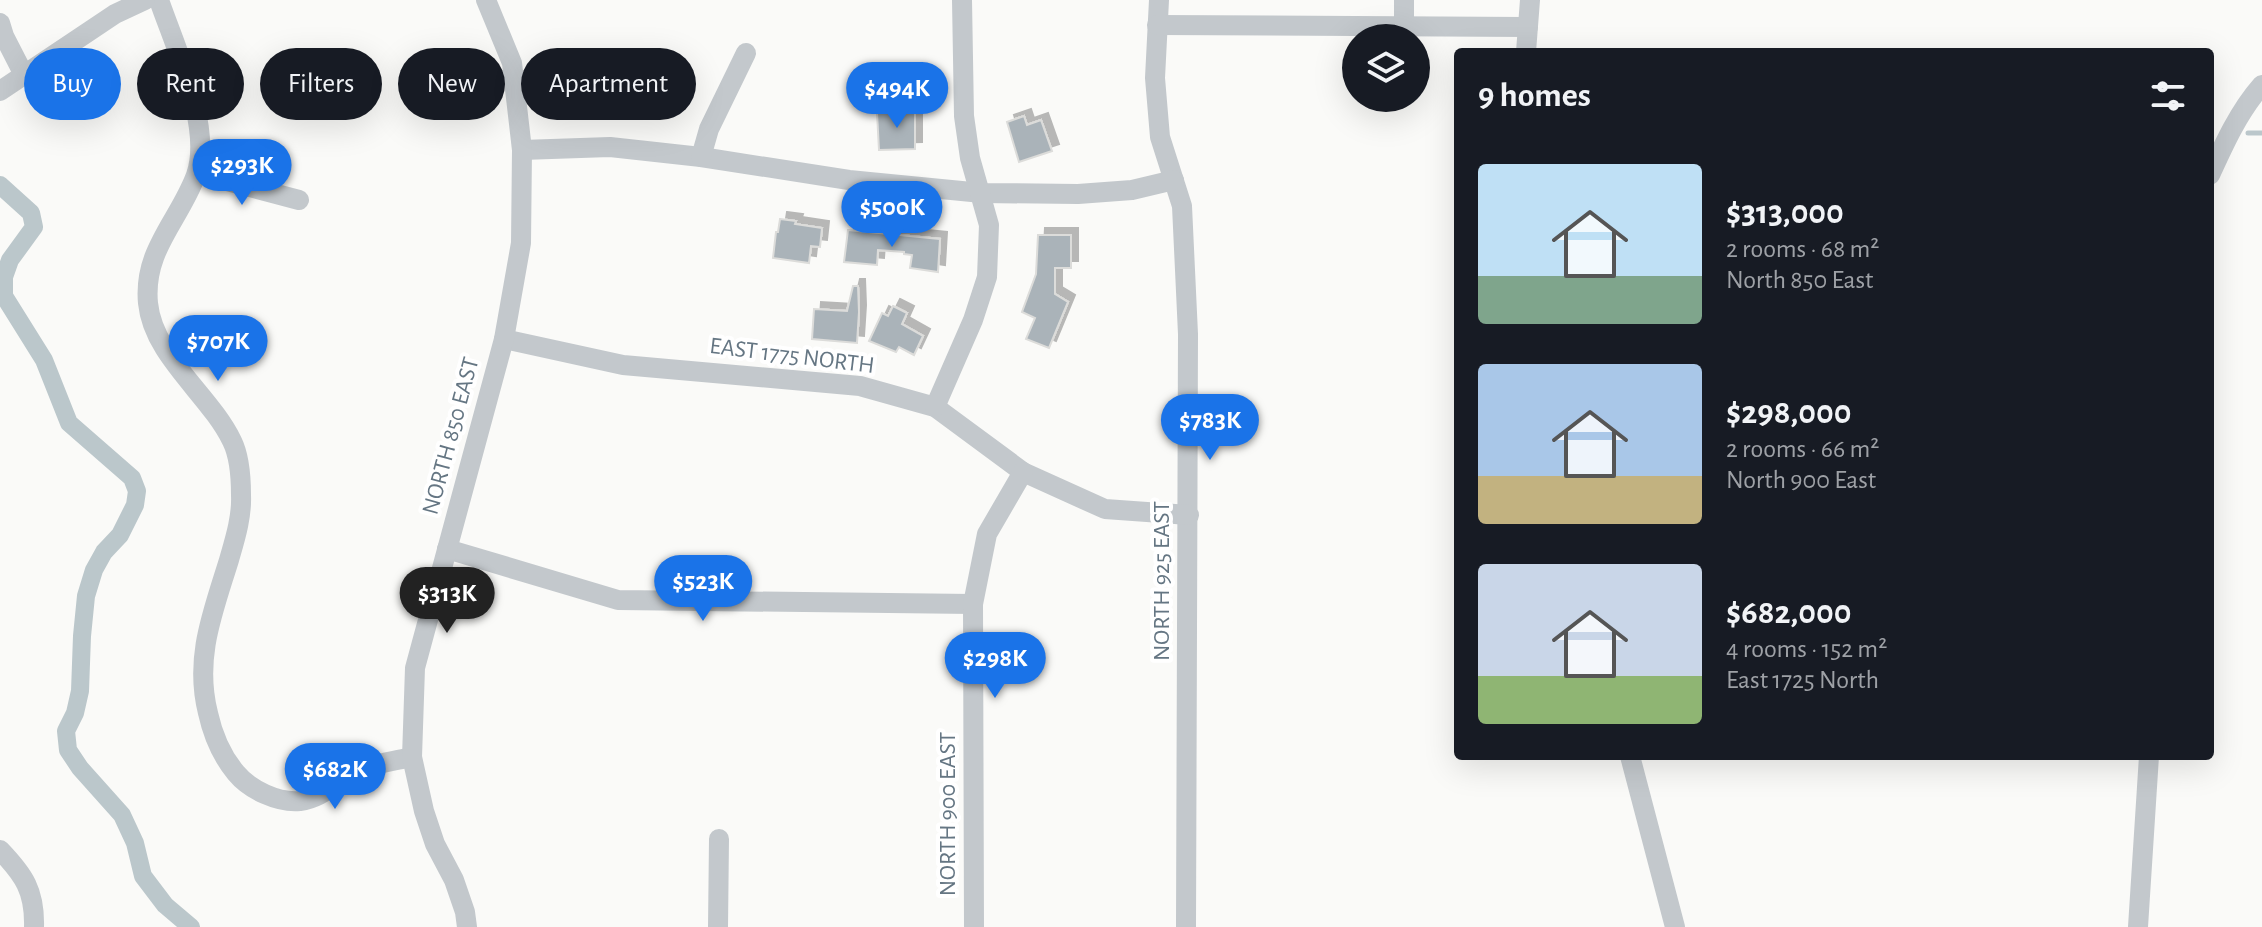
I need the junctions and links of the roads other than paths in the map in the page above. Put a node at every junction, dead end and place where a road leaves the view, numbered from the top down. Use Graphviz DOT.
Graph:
graph roads {
  1 [pos="145,0"];
  2 [pos="159,0"];
  3 [pos="486,0"];
  4 [pos="962,0"];
  5 [pos="1159,0"];
  6 [pos="1404,0"];
  7 [pos="1530,0"];
  8 [pos="0,23"];
  9 [pos="1404,24"];
  10 [pos="1157,25"];
  11 [pos="1342,26"];
  12 [pos="1430,27"];
  13 [pos="1528,27"];
  14 [pos="64,48"];
  15 [pos="1526,48"];
  16 [pos="746,53"];
  17 [pos="24,75"];
  18 [pos="2262,85"];
  19 [pos="0,91"];
  20 [pos="522,150"];
  21 [pos="701,157"];
  22 [pos="2214,166"];
  23 [pos="197,173"];
  24 [pos="1174,180"];
  25 [pos="982,193"];
  26 [pos="299,200"];
  27 [pos="504,339"];
  28 [pos="935,407"];
  29 [pos="1023,472"];
  30 [pos="1189,515"];
  31 [pos="447,549"];
  32 [pos="973,604"];
  33 [pos="412,757"];
  34 [pos="1631,760"];
  35 [pos="2149,760"];
  36 [pos="719,839"];
  37 [pos="0,850"];
  38 [pos="34,927"];
  39 [pos="467,927"];
  40 [pos="718,927"];
  41 [pos="974,927"];
  42 [pos="1186,927"];
  43 [pos="1675,927"];
  44 [pos="2138,927"];
  1 -- 14 [label="street"];
  2 -- 23 [label="street"];
  3 -- 20 [label="street, NORTH 850 EAST"];
  4 -- 25 [label="street"];
  5 -- 10 [label="street, NORTH 925 EAST"];
  6 -- 9 [label="street"];
  7 -- 13 [label="street"];
  8 -- 17 [label="street"];
  10 -- 11 [label="street"];
  10 -- 24 [label="street, NORTH 925 EAST"];
  12 -- 13 [label="street"];
  13 -- 15 [label="street"];
  16 -- 21 [label="street"];
  17 -- 19 [label="street"];
  18 -- 22 [label="street"];
  20 -- 21 [label="street"];
  20 -- 27 [label="street, NORTH 850 EAST"];
  21 -- 25 [label="street"];
  23 -- 26 [label="street"];
  23 -- 33 [label="street"];
  24 -- 25 [label="street"];
  24 -- 30 [label="street, NORTH 925 EAST"];
  25 -- 28 [label="street"];
  27 -- 28 [label="street, EAST 1775 NORTH"];
  27 -- 31 [label="street, NORTH 850 EAST"];
  28 -- 29 [label="street, EAST 1775 NORTH"];
  29 -- 30 [label="street, EAST 1775 NORTH"];
  29 -- 32 [label="street, NORTH 900 EAST"];
  30 -- 42 [label="street, NORTH 925 EAST"];
  31 -- 32 [label="street"];
  31 -- 33 [label="street, NORTH 850 EAST"];
  32 -- 41 [label="street, NORTH 900 EAST"];
  33 -- 39 [label="street, NORTH 850 EAST"];
  34 -- 43 [label="street"];
  35 -- 44 [label="street"];
  36 -- 40 [label="street"];
  37 -- 38 [label="street"];
}
